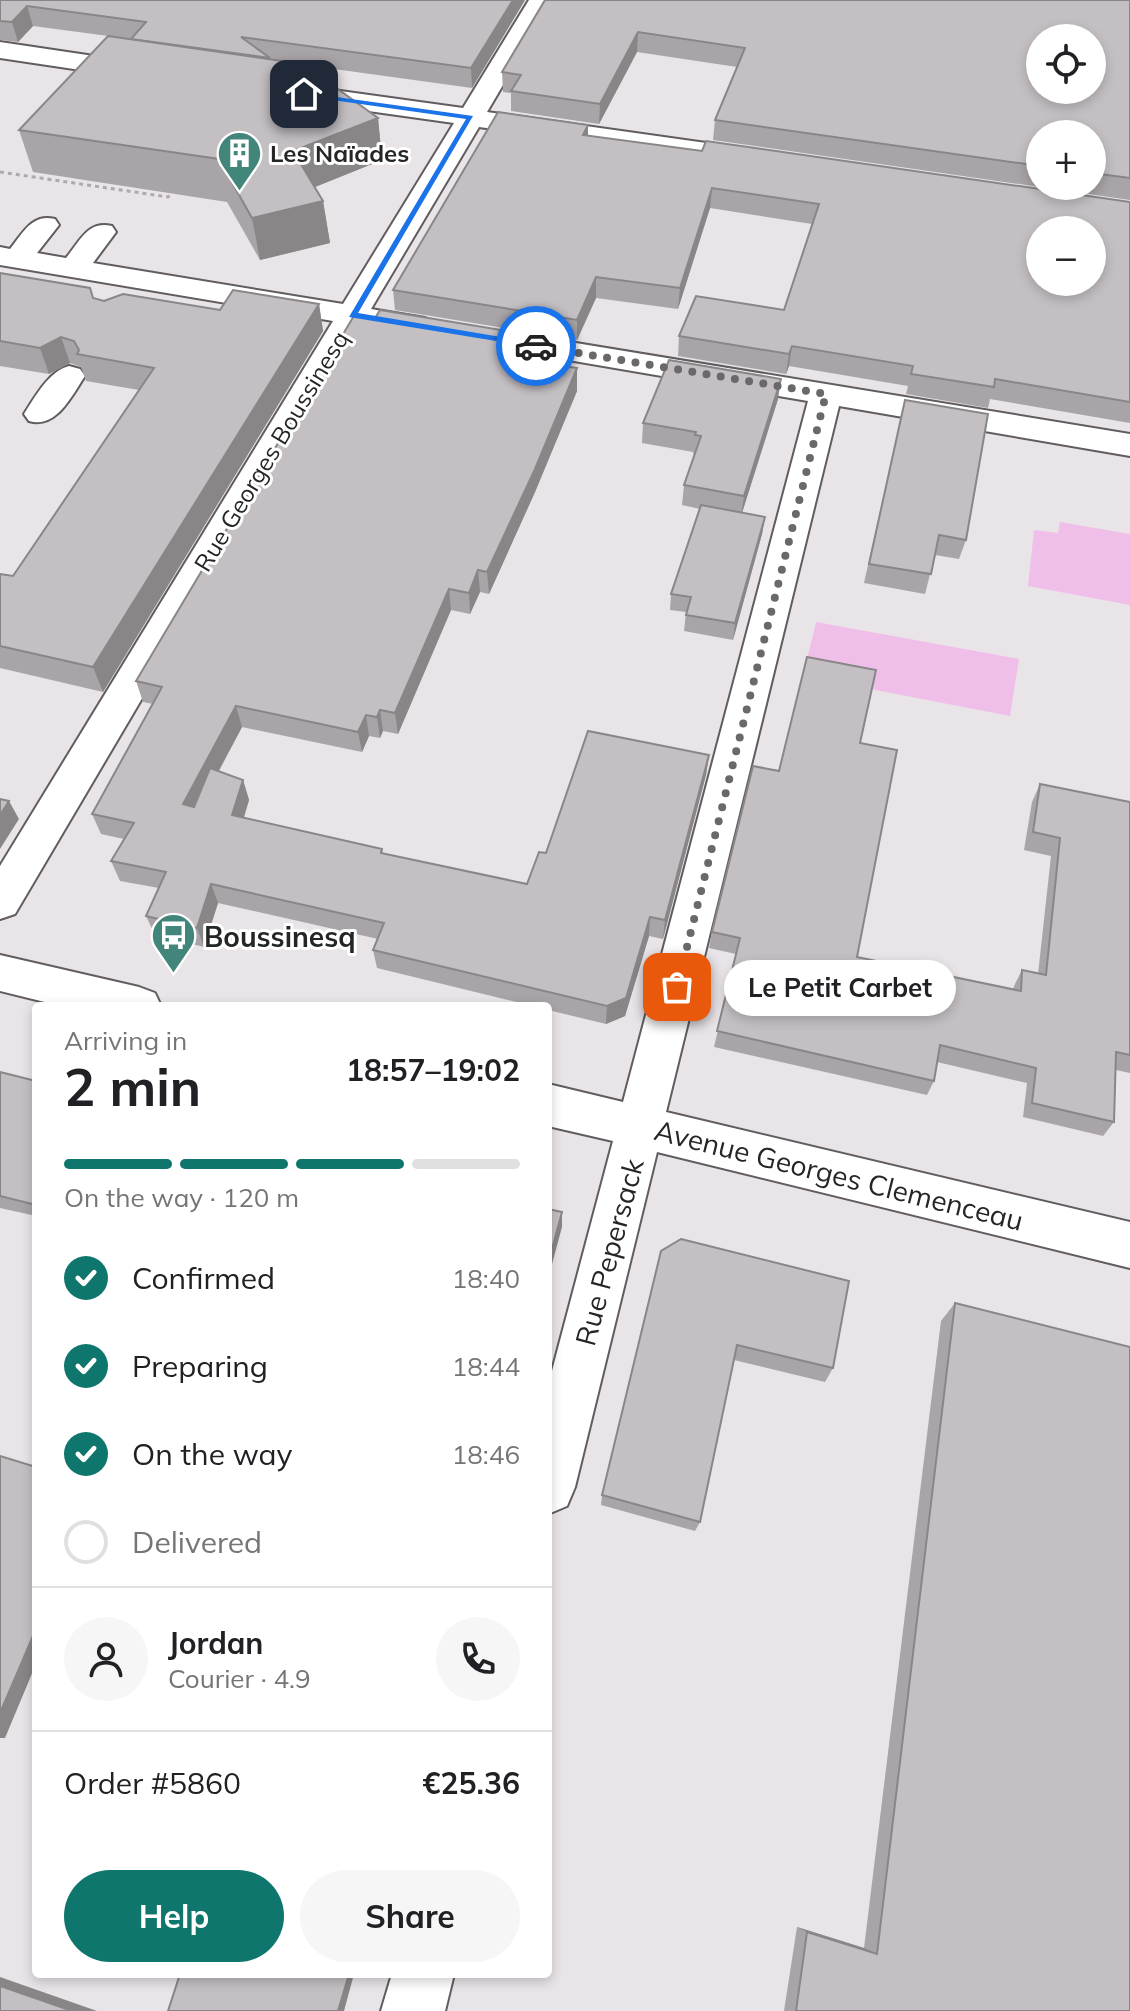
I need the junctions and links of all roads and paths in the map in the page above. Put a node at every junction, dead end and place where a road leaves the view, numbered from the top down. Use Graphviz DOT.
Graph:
graph roads {
  1 [pos="541,0"];
  2 [pos="0,50"];
  3 [pos="168,74"];
  4 [pos="274,89"];
  5 [pos="364,102"];
  6 [pos="471,117"];
  7 [pos="334,126"];
  8 [pos="790,162"];
  9 [pos="0,172"];
  10 [pos="80,182"];
  11 [pos="74,190"];
  12 [pos="171,193"];
  13 [pos="45,225"];
  14 [pos="102,232"];
  15 [pos="9,257"];
  16 [pos="74,268"];
  17 [pos="143,280"];
  18 [pos="124,305"];
  19 [pos="352,315"];
  20 [pos="450,331"];
  21 [pos="481,337"];
  22 [pos="69,376"];
  23 [pos="826,394"];
  24 [pos="40,414"];
  25 [pos="1130,445"];
  26 [pos="0,902"];
  27 [pos="0,973"];
  28 [pos="122,1002"];
  29 [pos="552,1106"];
  30 [pos="641,1128"];
  31 [pos="1130,1245"];
  32 [pos="562,1373"];
  33 [pos="552,1454"];
  34 [pos="422,1978"];
  35 [pos="413,2011"];
  1 -- 6 [label="street, Rue Georges Boussinesq"];
  2 -- 3 [label="street"];
  4 -- 5 [label="street"];
  5 -- 6 [label="street"];
  5 -- 7 [label="street"];
  6 -- 8 [label="street"];
  6 -- 19 [label="street, Rue Georges Boussinesq"];
  9 -- 10 [label="path"];
  10 -- 11 [label="path"];
  10 -- 12 [label="path"];
  13 -- 15 [label="street"];
  14 -- 16 [label="street"];
  15 -- 16 [label="street"];
  16 -- 17 [label="street"];
  17 -- 18 [label="street"];
  17 -- 19 [label="street"];
  19 -- 20 [label="street"];
  19 -- 26 [label="street, Rue Georges Boussinesq"];
  21 -- 23 [label="street"];
  22 -- 24 [label="street"];
  23 -- 25 [label="street"];
  23 -- 30 [label="street, Rue Pepersack"];
  27 -- 28 [label="street"];
  29 -- 30 [label="street, Avenue Georges Clemenceau"];
  30 -- 31 [label="street, Avenue Georges Clemenceau"];
  30 -- 32 [label="street, Rue Pepersack"];
  32 -- 33 [label="street, Rue Pepersack"];
  34 -- 35 [label="street"];
}
